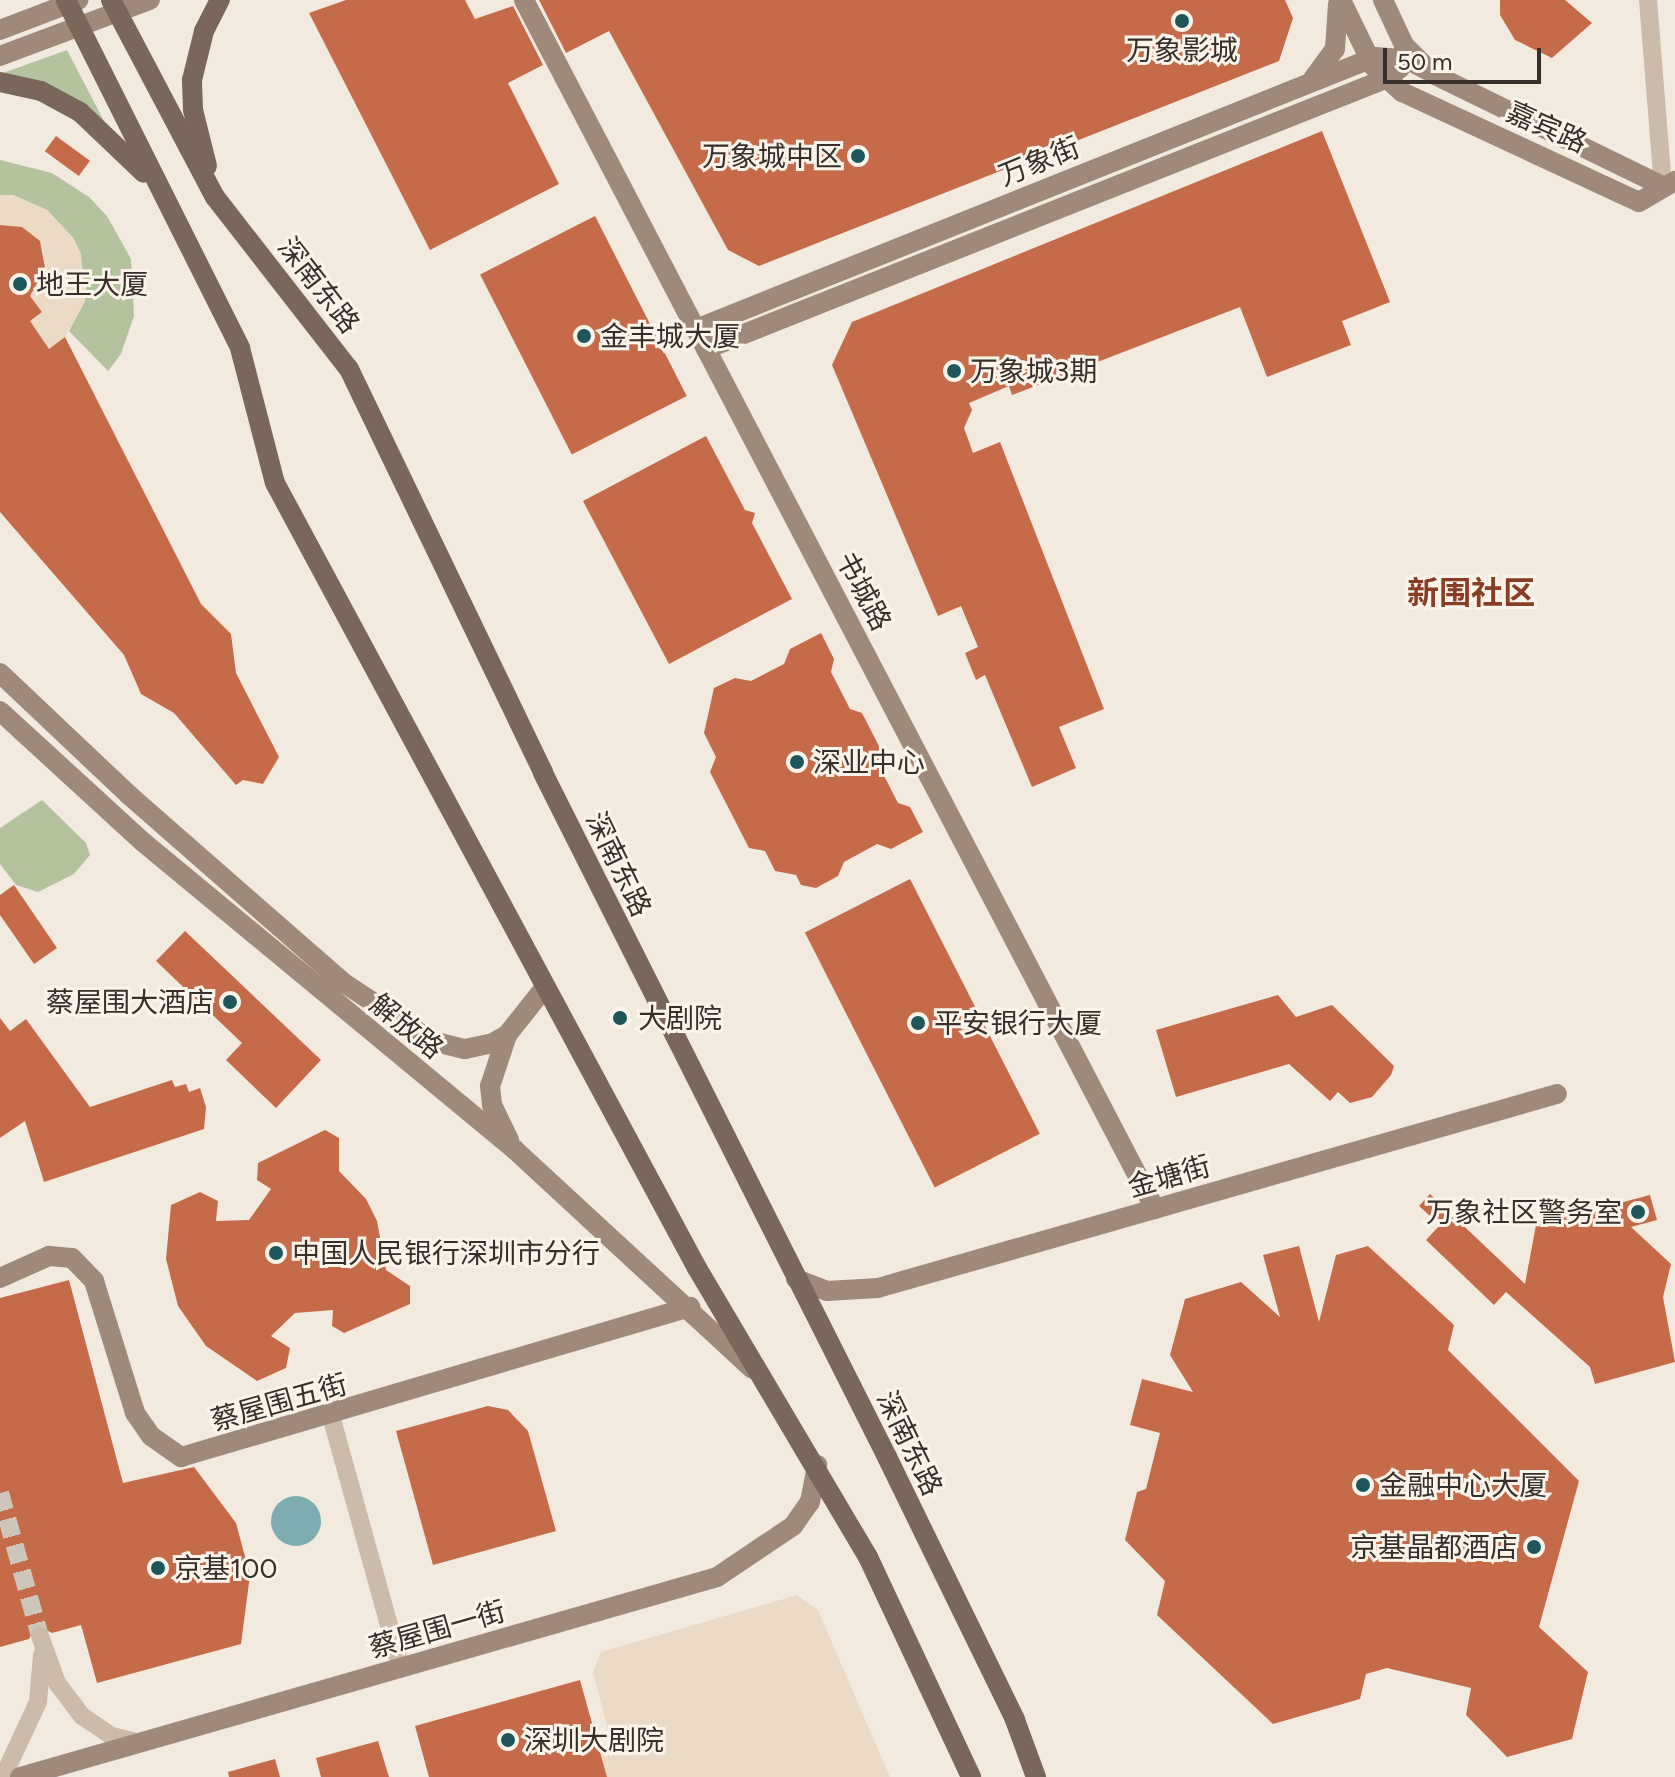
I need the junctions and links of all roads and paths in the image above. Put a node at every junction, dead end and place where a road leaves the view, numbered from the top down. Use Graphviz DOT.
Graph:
graph roads {
  1 [pos="150,0"];
  2 [pos="220,0"];
  3 [pos="524,0"];
  4 [pos="1339,0"];
  5 [pos="1383,0"];
  6 [pos="1648,0"];
  7 [pos="71,1"];
  8 [pos="114,6"];
  9 [pos="79,27"];
  10 [pos="0,30"];
  11 [pos="1407,55"];
  12 [pos="0,56"];
  13 [pos="1369,60"];
  14 [pos="1427,70"];
  15 [pos="1385,79"];
  16 [pos="0,82"];
  17 [pos="1300,87"];
  18 [pos="1669,184"];
  19 [pos="158,188"];
  20 [pos="215,197"];
  21 [pos="696,329"];
  22 [pos="706,349"];
  23 [pos="0,673"];
  24 [pos="0,711"];
  25 [pos="545,987"];
  26 [pos="507,1035"];
  27 [pos="1557,1094"];
  28 [pos="514,1149"];
  29 [pos="1155,1209"];
  30 [pos="0,1278"];
  31 [pos="796,1279"];
  32 [pos="690,1307"];
  33 [pos="773,1390"];
  34 [pos="331,1416"];
  35 [pos="817,1465"];
  36 [pos="401,1668"];
  37 [pos="141,1743"];
  38 [pos="968,1772"];
  39 [pos="3,1777"];
  40 [pos="20,1777"];
  41 [pos="1036,1777"];
  1 -- 8 [label="street"];
  2 -- 20 [label="main road"];
  3 -- 21 [label="street, 书城路"];
  4 -- 13 [label="street, 嘉宾路"];
  4 -- 17 [label="street"];
  5 -- 11 [label="street"];
  6 -- 18 [label="street"];
  7 -- 9 [label="main road"];
  7 -- 10 [label="street"];
  8 -- 9 [label="street"];
  8 -- 20 [label="main road, 深南东路"];
  9 -- 12 [label="street"];
  9 -- 19 [label="main road"];
  11 -- 13 [label="street, 万象街"];
  11 -- 14 [label="street, 万象街"];
  11 -- 15 [label="street, 万象街"];
  13 -- 15 [label="street, 嘉宾路"];
  13 -- 17 [label="street, 万象街"];
  14 -- 18 [label="street, 嘉宾路"];
  15 -- 18 [label="street, 嘉宾路"];
  15 -- 22 [label="street, 万象街"];
  16 -- 19 [label="main road"];
  17 -- 21 [label="street, 万象街"];
  19 -- 25 [label="main road"];
  20 -- 31 [label="main road, 深南东路"];
  21 -- 22 [label="street, 书城路"];
  22 -- 29 [label="street, 书城路"];
  23 -- 26 [label="street, 解放路"];
  24 -- 28 [label="street, 解放路"];
  25 -- 26 [label="street"];
  25 -- 33 [label="main road"];
  26 -- 28 [label="street"];
  27 -- 29 [label="street, 金塘街"];
  28 -- 32 [label="street, 解放路"];
  29 -- 31 [label="street, 金塘街"];
  30 -- 34 [label="street, 蔡屋围五街"];
  31 -- 41 [label="main road, 深南东路"];
  32 -- 33 [label="street, 解放路"];
  32 -- 34 [label="street, 蔡屋围五街"];
  33 -- 35 [label="main road"];
  34 -- 36 [label="street"];
  35 -- 36 [label="street, 蔡屋围一街"];
  35 -- 38 [label="main road"];
  36 -- 37 [label="street, 蔡屋围一街"];
  37 -- 39 [label="street"];
  37 -- 40 [label="street, 蔡屋围一街"];
}
